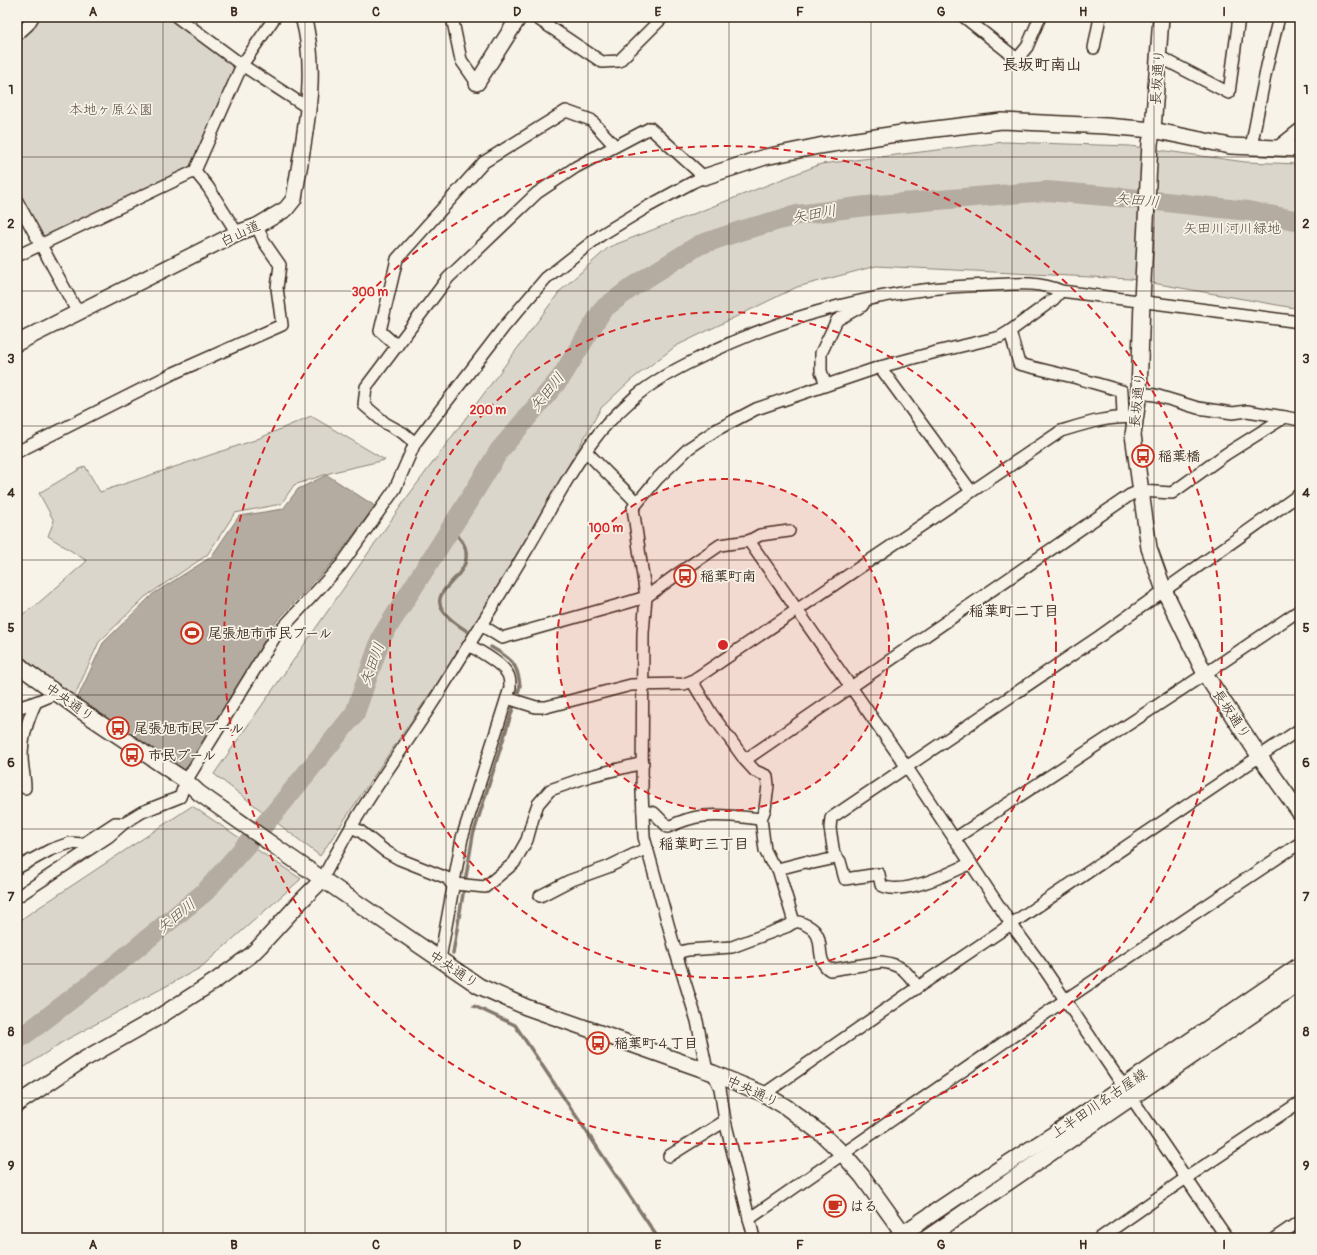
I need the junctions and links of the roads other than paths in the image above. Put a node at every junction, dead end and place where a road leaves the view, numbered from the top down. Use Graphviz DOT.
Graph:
graph roads {
  1 [pos="33,17"];
  2 [pos="275,17"];
  3 [pos="303,17"];
  4 [pos="452,17"];
  5 [pos="519,17"];
  6 [pos="535,17"];
  7 [pos="964,17"];
  8 [pos="1040,17"];
  9 [pos="1100,17"];
  10 [pos="1161,17"];
  11 [pos="1239,17"];
  12 [pos="1279,17"];
  13 [pos="184,19"];
  14 [pos="657,19"];
  15 [pos="17,35"];
  16 [pos="1094,48"];
  17 [pos="1158,56"];
  18 [pos="242,65"];
  19 [pos="478,83"];
  20 [pos="308,108"];
  21 [pos="1300,129"];
  22 [pos="1152,136"];
  23 [pos="616,146"];
  24 [pos="1251,147"];
  25 [pos="1276,148"];
  26 [pos="1300,149"];
  27 [pos="195,171"];
  28 [pos="704,177"];
  29 [pos="17,201"];
  30 [pos="257,226"];
  31 [pos="237,234"];
  32 [pos="41,245"];
  33 [pos="17,256"];
  34 [pos="1061,291"];
  35 [pos="1142,297"];
  36 [pos="865,301"];
  37 [pos="78,313"];
  38 [pos="1300,322"];
  39 [pos="1010,331"];
  40 [pos="17,343"];
  41 [pos="397,346"];
  42 [pos="880,367"];
  43 [pos="826,385"];
  44 [pos="1139,393"];
  45 [pos="1129,417"];
  46 [pos="1285,417"];
  47 [pos="1300,420"];
  48 [pos="415,443"];
  49 [pos="586,451"];
  50 [pos="17,452"];
  51 [pos="972,491"];
  52 [pos="1140,492"];
  53 [pos="1300,494"];
  54 [pos="637,503"];
  55 [pos="790,531"];
  56 [pos="749,541"];
  57 [pos="1164,590"];
  58 [pos="646,597"];
  59 [pos="797,610"];
  60 [pos="1300,610"];
  61 [pos="481,625"];
  62 [pos="469,645"];
  63 [pos="17,663"];
  64 [pos="1205,674"];
  65 [pos="692,681"];
  66 [pos="644,684"];
  67 [pos="850,687"];
  68 [pos="57,693"];
  69 [pos="509,699"];
  70 [pos="36,702"];
  71 [pos="17,708"];
  72 [pos="1300,729"];
  73 [pos="1260,757"];
  74 [pos="745,760"];
  75 [pos="643,763"];
  76 [pos="906,766"];
  77 [pos="186,781"];
  78 [pos="25,788"];
  79 [pos="643,811"];
  80 [pos="1300,813"];
  81 [pos="761,819"];
  82 [pos="124,823"];
  83 [pos="351,827"];
  84 [pos="954,838"];
  85 [pos="1300,843"];
  86 [pos="647,848"];
  87 [pos="836,858"];
  88 [pos="971,863"];
  89 [pos="17,868"];
  90 [pos="778,869"];
  91 [pos="318,876"];
  92 [pos="459,885"];
  93 [pos="540,896"];
  94 [pos="17,897"];
  95 [pos="794,922"];
  96 [pos="1011,924"];
  97 [pos="676,953"];
  98 [pos="440,959"];
  99 [pos="1300,965"];
  100 [pos="1300,982"];
  101 [pos="918,987"];
  102 [pos="1065,1000"];
  103 [pos="710,1072"];
  104 [pos="1127,1092"];
  105 [pos="764,1094"];
  106 [pos="1300,1102"];
  107 [pos="17,1104"];
  108 [pos="725,1121"];
  109 [pos="842,1154"];
  110 [pos="669,1156"];
  111 [pos="1186,1178"];
  112 [pos="749,1219"];
  113 [pos="1300,1221"];
  114 [pos="903,1237"];
  115 [pos="754,1238"];
  116 [pos="927,1238"];
  117 [pos="1100,1238"];
  118 [pos="1227,1238"];
  119 [pos="1275,1238"];
  1 -- 15 [label="street"];
  2 -- 18 [label="street"];
  3 -- 20 [label="street, 白山道"];
  4 -- 19 [label="street"];
  5 -- 19 [label="street"];
  6 -- 14 [label="street"];
  7 -- 8 [label="street"];
  9 -- 16 [label="street"];
  10 -- 17 [label="street, 長坂通り"];
  11 -- 17 [label="street"];
  12 -- 24 [label="street"];
  13 -- 18 [label="street"];
  17 -- 22 [label="street, 長坂通り"];
  18 -- 20 [label="street"];
  18 -- 27 [label="street"];
  20 -- 30 [label="street, 白山道"];
  21 -- 25 [label="street"];
  22 -- 24 [label="street"];
  22 -- 28 [label="street"];
  22 -- 35 [label="street, 長坂通り"];
  23 -- 28 [label="street"];
  23 -- 41 [label="street"];
  23 -- 41 [label="street"];
  24 -- 25 [label="street"];
  25 -- 26 [label="street"];
  27 -- 31 [label="street"];
  27 -- 32 [label="street"];
  28 -- 48 [label="street"];
  29 -- 32 [label="street"];
  30 -- 31 [label="street, 白山道"];
  30 -- 50 [label="street"];
  31 -- 37 [label="street, 白山道"];
  32 -- 33 [label="street"];
  32 -- 37 [label="street"];
  34 -- 35 [label="street"];
  34 -- 36 [label="street"];
  34 -- 39 [label="street"];
  35 -- 38 [label="street"];
  35 -- 44 [label="street, 長坂通り"];
  36 -- 43 [label="street"];
  36 -- 49 [label="street"];
  37 -- 40 [label="street, 白山道"];
  39 -- 42 [label="street"];
  39 -- 45 [label="street"];
  41 -- 48 [label="street"];
  42 -- 43 [label="street"];
  42 -- 51 [label="street"];
  43 -- 54 [label="street"];
  44 -- 45 [label="street, 長坂通り"];
  44 -- 46 [label="street"];
  45 -- 51 [label="street"];
  45 -- 52 [label="street, 長坂通り"];
  46 -- 47 [label="street"];
  46 -- 52 [label="street"];
  48 -- 77 [label="street"];
  49 -- 54 [label="street"];
  49 -- 61 [label="street"];
  51 -- 59 [label="street"];
  52 -- 57 [label="street, 長坂通り"];
  52 -- 67 [label="street"];
  53 -- 57 [label="street"];
  54 -- 58 [label="street"];
  55 -- 56 [label="street"];
  56 -- 58 [label="street"];
  56 -- 59 [label="street"];
  57 -- 64 [label="street, 長坂通り"];
  57 -- 76 [label="street"];
  58 -- 61 [label="street"];
  58 -- 66 [label="street"];
  59 -- 65 [label="street"];
  59 -- 67 [label="street"];
  60 -- 64 [label="street"];
  61 -- 62 [label="street"];
  62 -- 69 [label="street"];
  62 -- 83 [label="street"];
  63 -- 68 [label="street, 中央通り"];
  64 -- 73 [label="street, 長坂通り"];
  64 -- 84 [label="street"];
  65 -- 66 [label="street"];
  65 -- 74 [label="street"];
  66 -- 69 [label="street"];
  66 -- 75 [label="street"];
  67 -- 74 [label="street"];
  67 -- 76 [label="street"];
  68 -- 70 [label="street"];
  68 -- 77 [label="street, 中央通り"];
  69 -- 92 [label="street"];
  70 -- 71 [label="street"];
  70 -- 78 [label="street"];
  72 -- 73 [label="street"];
  73 -- 80 [label="street, 長坂通り"];
  73 -- 96 [label="street"];
  74 -- 81 [label="street"];
  75 -- 79 [label="street"];
  75 -- 92 [label="street"];
  76 -- 84 [label="street"];
  76 -- 87 [label="street"];
  77 -- 82 [label="street"];
  77 -- 91 [label="street, 中央通り"];
  79 -- 81 [label="street"];
  79 -- 86 [label="street"];
  81 -- 90 [label="street"];
  82 -- 89 [label="street"];
  82 -- 94 [label="street"];
  83 -- 91 [label="street"];
  83 -- 92 [label="street"];
  84 -- 88 [label="street"];
  85 -- 102 [label="street"];
  86 -- 93 [label="street"];
  86 -- 97 [label="street"];
  87 -- 88 [label="street"];
  87 -- 90 [label="street"];
  88 -- 96 [label="street"];
  90 -- 95 [label="street"];
  91 -- 98 [label="street, 中央通り"];
  91 -- 107 [label="street"];
  92 -- 98 [label="street"];
  95 -- 97 [label="street"];
  95 -- 101 [label="street"];
  96 -- 101 [label="street"];
  96 -- 102 [label="street"];
  97 -- 103 [label="street"];
  98 -- 103 [label="street, 中央通り"];
  99 -- 104 [label="street, 上半田川名古屋線"];
  100 -- 104 [label="street, 上半田川名古屋線"];
  101 -- 105 [label="street"];
  102 -- 104 [label="street"];
  102 -- 109 [label="street"];
  103 -- 105 [label="street, 中央通り"];
  103 -- 108 [label="street"];
  104 -- 111 [label="street"];
  104 -- 114 [label="street, 上半田川名古屋線"];
  104 -- 116 [label="street, 上半田川名古屋線"];
  105 -- 109 [label="street, 中央通り"];
  106 -- 111 [label="street"];
  108 -- 110 [label="street"];
  108 -- 112 [label="street"];
  109 -- 112 [label="street"];
  109 -- 114 [label="street, 中央通り"];
  111 -- 117 [label="street"];
  111 -- 118 [label="street"];
  112 -- 115 [label="street"];
  113 -- 119 [label="street"];
}
